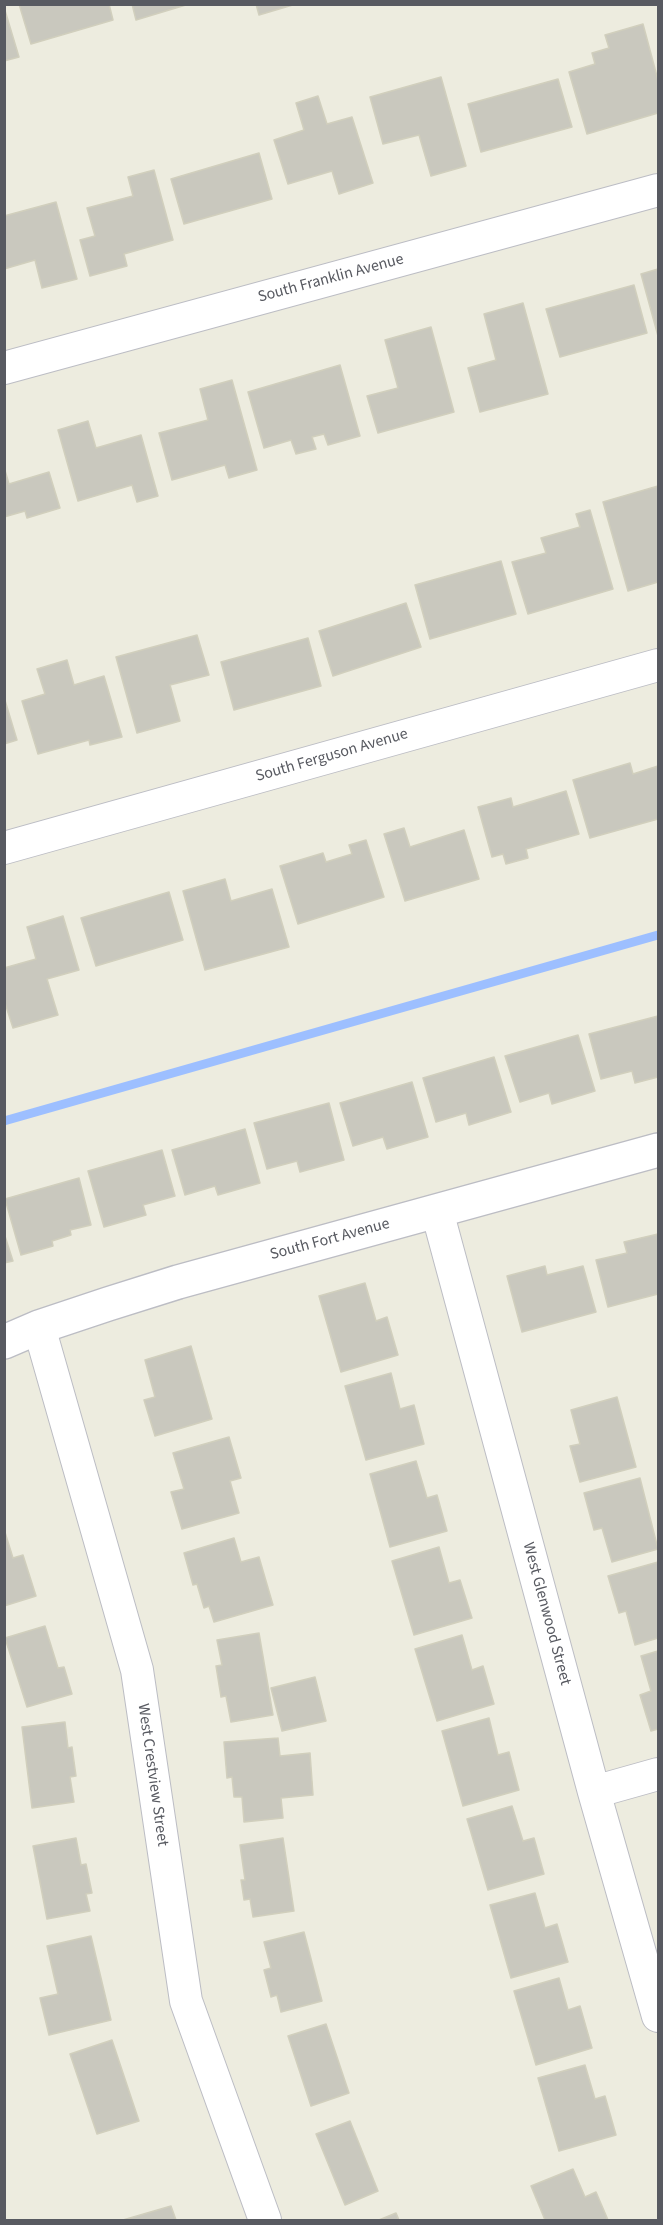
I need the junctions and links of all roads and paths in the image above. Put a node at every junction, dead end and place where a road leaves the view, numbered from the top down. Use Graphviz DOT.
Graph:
graph roads {
  1 [pos="658,190"];
  2 [pos="4,368"];
  3 [pos="658,665"];
  4 [pos="4,848"];
  5 [pos="658,1150"];
  6 [pos="437,1211"];
  7 [pos="39,1328"];
  8 [pos="4,1342"];
  9 [pos="658,1774"];
  10 [pos="594,1792"];
  11 [pos="658,2016"];
  12 [pos="265,2220"];
  1 -- 2 [label="street, South Franklin Avenue"];
  3 -- 4 [label="street, South Ferguson Avenue"];
  5 -- 6 [label="street, South Fort Avenue"];
  6 -- 7 [label="street, South Fort Avenue"];
  6 -- 10 [label="street, West Glenwood Street"];
  7 -- 8 [label="street, South Fort Avenue"];
  7 -- 12 [label="street, West Crestview Street"];
  9 -- 10 [label="street"];
  10 -- 11 [label="street, West Glenwood Street"];
}
